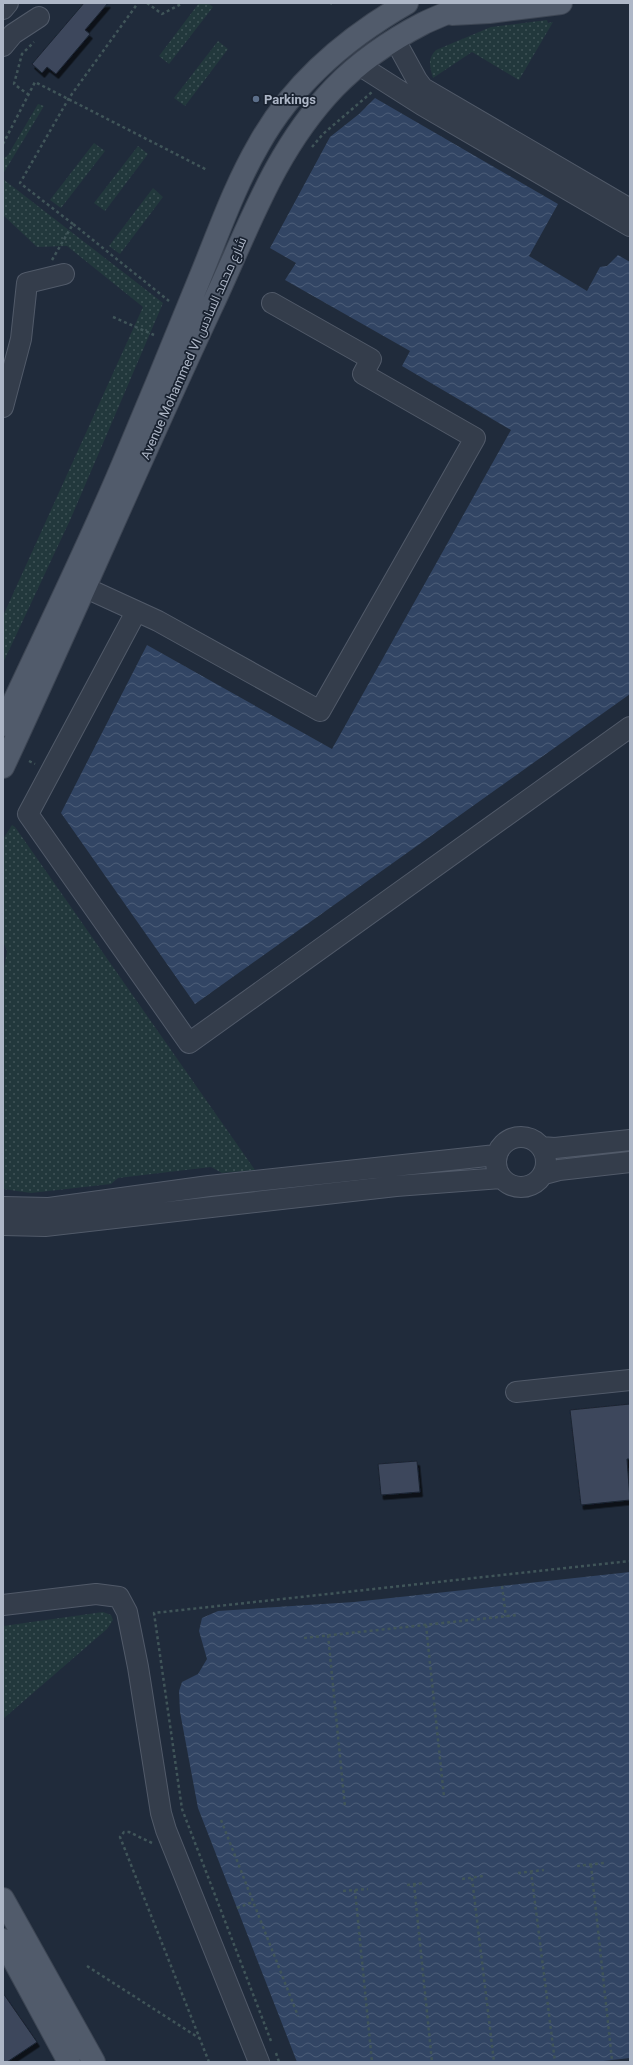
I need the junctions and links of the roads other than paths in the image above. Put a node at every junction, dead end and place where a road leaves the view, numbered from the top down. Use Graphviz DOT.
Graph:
graph roads {
  1 [pos="8,3"];
  2 [pos="408,3"];
  3 [pos="470,3"];
  4 [pos="561,3"];
  5 [pos="3,9"];
  6 [pos="447,14"];
  7 [pos="40,18"];
  8 [pos="395,40"];
  9 [pos="3,46"];
  10 [pos="359,65"];
  11 [pos="630,209"];
  12 [pos="630,226"];
  13 [pos="64,274"];
  14 [pos="272,303"];
  15 [pos="12,338"];
  16 [pos="3,407"];
  17 [pos="86,588"];
  18 [pos="136,612"];
  19 [pos="3,725"];
  20 [pos="630,727"];
  21 [pos="3,767"];
  22 [pos="630,1140"];
  23 [pos="541,1147"];
  24 [pos="496,1155"];
  25 [pos="630,1162"];
  26 [pos="544,1174"];
  27 [pos="501,1178"];
  28 [pos="3,1207"];
  29 [pos="3,1225"];
  30 [pos="630,1380"];
  31 [pos="516,1392"];
  32 [pos="3,1605"];
  33 [pos="3,1899"];
  34 [pos="3,1940"];
  35 [pos="69,2062"];
  36 [pos="94,2062"];
  37 [pos="259,2062"];
  1 -- 5 [label="street"];
  2 -- 19 [label="main road, Avenue Mohammed VI شارع محمد السادس"];
  3 -- 6 [label="main road, Avenue Mohammed VI شارع محمد السادس"];
  4 -- 6 [label="main road"];
  6 -- 8 [label="main road, Avenue Mohammed VI شارع محمد السادس"];
  7 -- 9 [label="street"];
  8 -- 10 [label="main road, Avenue Mohammed VI شارع محمد السادس"];
  8 -- 11 [label="street"];
  10 -- 12 [label="street"];
  10 -- 17 [label="main road, Avenue Mohammed VI شارع محمد السادس"];
  13 -- 15 [label="street"];
  14 -- 18 [label="street"];
  15 -- 16 [label="street"];
  17 -- 18 [label="street"];
  17 -- 21 [label="main road, Avenue Mohammed VI شارع محمد السادس"];
  18 -- 20 [label="street"];
  22 -- 23 [label="street"];
  23 -- 24 [label="street"];
  23 -- 26 [label="street"];
  24 -- 27 [label="street"];
  24 -- 28 [label="street"];
  25 -- 26 [label="street"];
  26 -- 27 [label="street"];
  27 -- 29 [label="street"];
  30 -- 31 [label="street"];
  32 -- 37 [label="street"];
  33 -- 36 [label="main road"];
  34 -- 35 [label="main road"];
}
